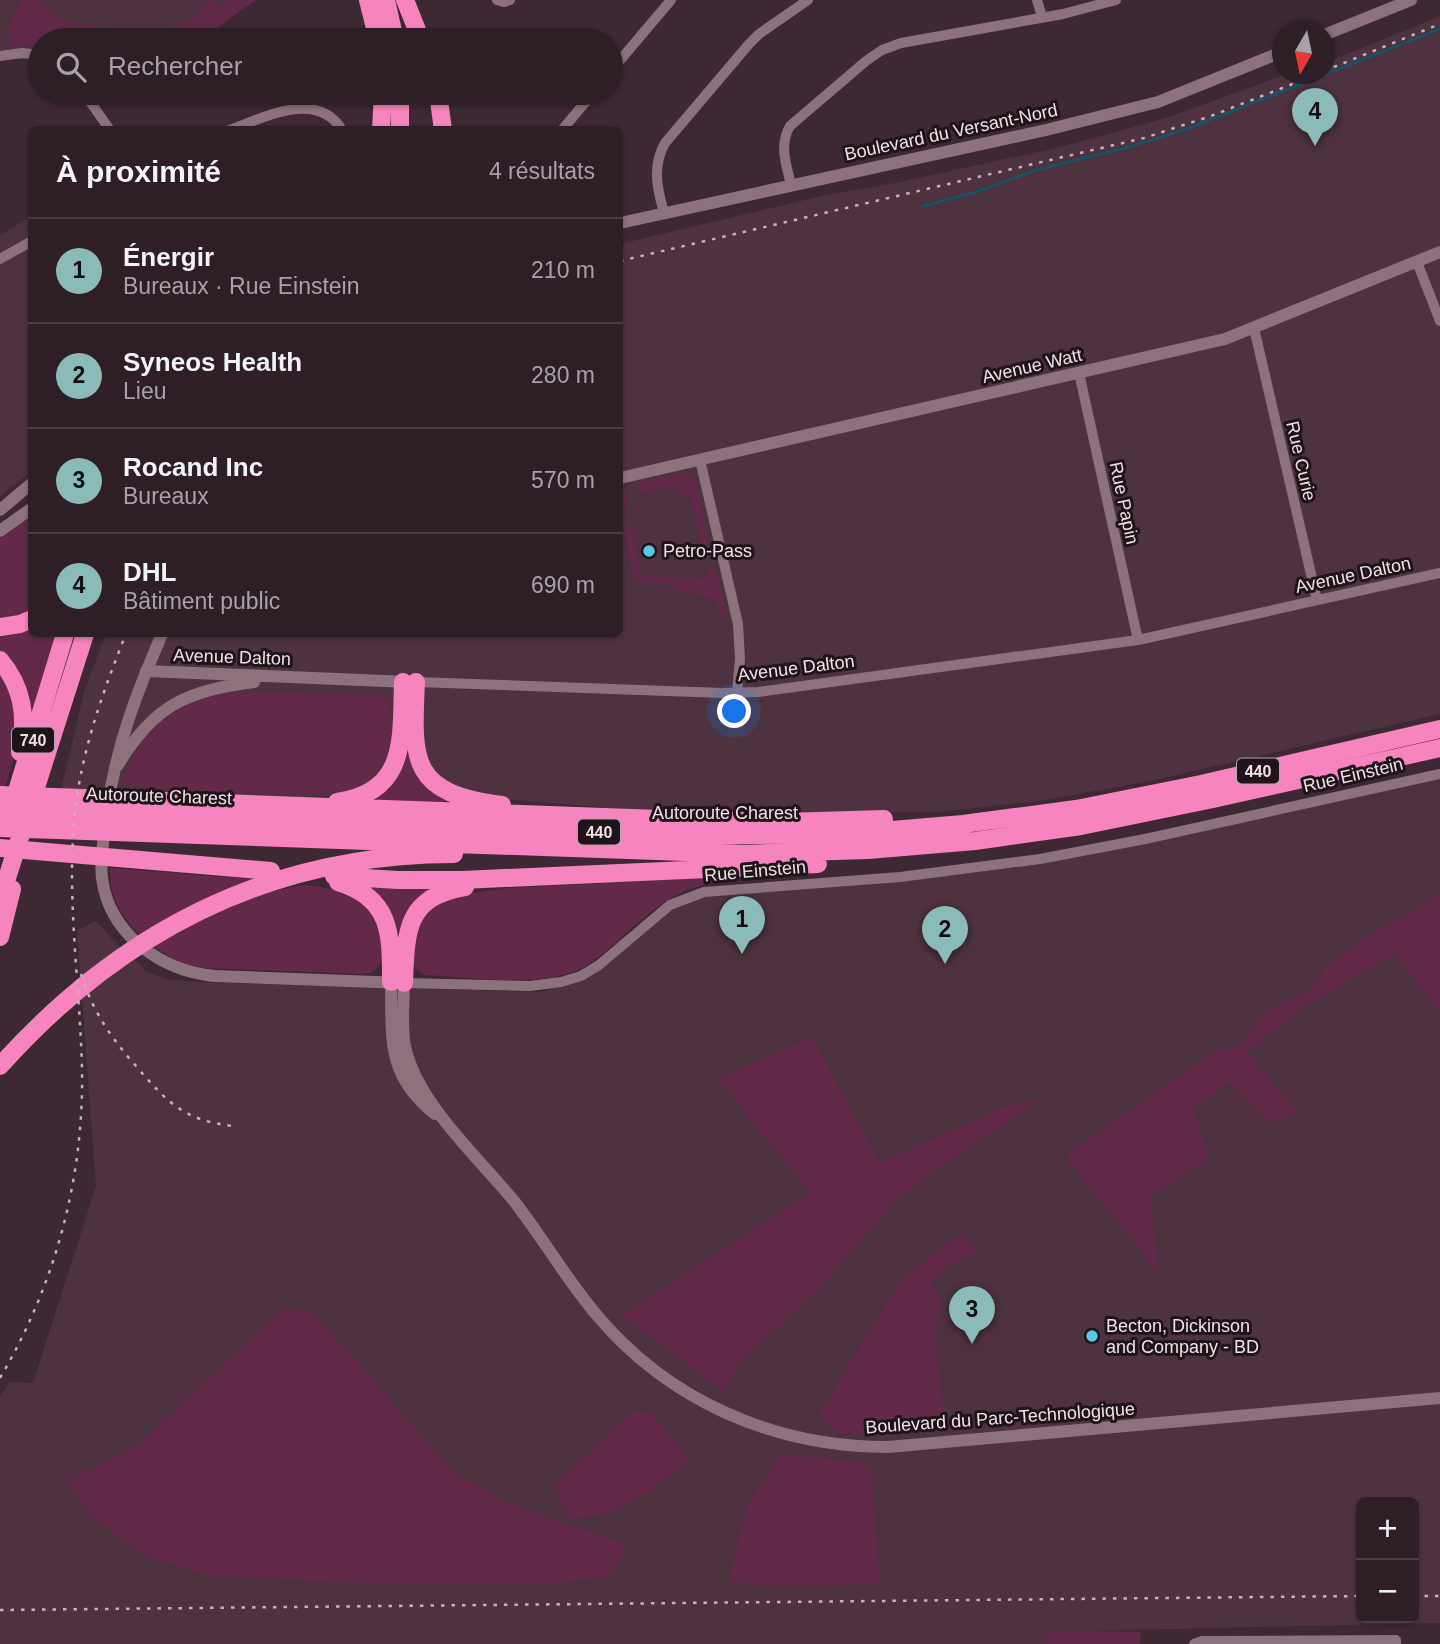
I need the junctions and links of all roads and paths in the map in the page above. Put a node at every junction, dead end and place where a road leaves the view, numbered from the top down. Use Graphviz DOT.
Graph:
graph roads {
  1 [pos="368,0"];
  2 [pos="386,0"];
  3 [pos="405,0"];
  4 [pos="497,0"];
  5 [pos="510,0"];
  6 [pos="671,0"];
  7 [pos="808,0"];
  8 [pos="1037,0"];
  9 [pos="1116,0"];
  10 [pos="1411,0"];
  11 [pos="1042,17"];
  12 [pos="375,28"];
  13 [pos="392,28"];
  14 [pos="416,28"];
  15 [pos="1335,31"];
  16 [pos="28,54"];
  17 [pos="0,56"];
  18 [pos="1272,56"];
  19 [pos="623,57"];
  20 [pos="92,105"];
  21 [pos="382,105"];
  22 [pos="400,105"];
  23 [pos="440,105"];
  24 [pos="583,105"];
  25 [pos="107,126"];
  26 [pos="241,126"];
  27 [pos="338,126"];
  28 [pos="381,126"];
  29 [pos="400,126"];
  30 [pos="444,126"];
  31 [pos="565,126"];
  32 [pos="791,184"];
  33 [pos="664,213"];
  34 [pos="623,222"];
  35 [pos="28,244"];
  36 [pos="1440,252"];
  37 [pos="0,260"];
  38 [pos="1416,262"];
  39 [pos="1440,321"];
  40 [pos="1254,328"];
  41 [pos="1079,373"];
  42 [pos="700,460"];
  43 [pos="623,477"];
  44 [pos="28,486"];
  45 [pos="0,510"];
  46 [pos="28,511"];
  47 [pos="0,531"];
  48 [pos="1440,573"];
  49 [pos="1317,600"];
  50 [pos="28,621"];
  51 [pos="0,627"];
  52 [pos="64,637"];
  53 [pos="84,637"];
  54 [pos="161,637"];
  55 [pos="1138,640"];
  56 [pos="0,660"];
  57 [pos="146,671"];
  58 [pos="295,677"];
  59 [pos="410,682"];
  60 [pos="737,693"];
  61 [pos="1440,729"];
  62 [pos="1440,748"];
  63 [pos="113,774"];
  64 [pos="1440,774"];
  65 [pos="38,780"];
  66 [pos="0,795"];
  67 [pos="228,803"];
  68 [pos="1076,809"];
  69 [pos="0,811"];
  70 [pos="120,815"];
  71 [pos="638,818"];
  72 [pos="0,828"];
  73 [pos="0,837"];
  74 [pos="998,838"];
  75 [pos="0,847"];
  76 [pos="741,854"];
  77 [pos="271,871"];
  78 [pos="559,876"];
  79 [pos="0,900"];
  80 [pos="0,937"];
  81 [pos="398,983"];
  82 [pos="0,1066"];
  83 [pos="1440,1398"];
  84 [pos="1367,1642"];
  85 [pos="1396,1642"];
  86 [pos="1277,1643"];
  87 [pos="1194,1644"];
  1 -- 12 [label="highway"];
  2 -- 13 [label="highway"];
  3 -- 14 [label="highway"];
  4 -- 5 [label="street"];
  6 -- 19 [label="street"];
  7 -- 33 [label="street"];
  8 -- 11 [label="street"];
  9 -- 11 [label="street"];
  10 -- 15 [label="street"];
  11 -- 32 [label="street"];
  16 -- 17 [label="street"];
  18 -- 32 [label="street, Boulevard du Versant-Nord"];
  20 -- 25 [label="street"];
  21 -- 28 [label="highway"];
  22 -- 29 [label="highway"];
  23 -- 30 [label="highway"];
  24 -- 31 [label="street"];
  26 -- 27 [label="street"];
  32 -- 33 [label="street, Boulevard du Versant-Nord"];
  33 -- 34 [label="street, Boulevard du Versant-Nord"];
  35 -- 37 [label="street"];
  36 -- 38 [label="street, Avenue Watt"];
  38 -- 39 [label="street"];
  38 -- 40 [label="street, Avenue Watt"];
  40 -- 41 [label="street, Avenue Watt"];
  40 -- 49 [label="street, Rue Curie"];
  41 -- 42 [label="street, Avenue Watt"];
  41 -- 55 [label="street, Rue Papin"];
  42 -- 43 [label="street, Avenue Watt"];
  42 -- 60 [label="street"];
  44 -- 45 [label="street"];
  46 -- 47 [label="street"];
  48 -- 49 [label="street, Avenue Dalton"];
  49 -- 55 [label="street, Avenue Dalton"];
  50 -- 51 [label="highway"];
  52 -- 75 [label="highway, 740"];
  53 -- 65 [label="highway, 740"];
  54 -- 57 [label="street"];
  55 -- 60 [label="street, Avenue Dalton"];
  56 -- 73 [label="highway"];
  57 -- 58 [label="street, Avenue Dalton"];
  57 -- 63 [label="street, Rue Einstein"];
  58 -- 59 [label="street, Avenue Dalton"];
  58 -- 63 [label="street"];
  59 -- 60 [label="street, Avenue Dalton"];
  59 -- 67 [label="highway"];
  59 -- 71 [label="highway"];
  61 -- 68 [label="highway, Autoroute Charest / 440"];
  62 -- 74 [label="highway, Autoroute Charest / 440"];
  63 -- 81 [label="street, Rue Einstein"];
  64 -- 81 [label="street, Rue Einstein"];
  65 -- 79 [label="highway, 740"];
  65 -- 80 [label="highway"];
  66 -- 70 [label="highway"];
  67 -- 70 [label="highway"];
  67 -- 71 [label="highway"];
  68 -- 70 [label="highway, Autoroute Charest / 440"];
  68 -- 71 [label="highway"];
  69 -- 70 [label="highway, Autoroute Charest / 440"];
  70 -- 72 [label="highway, Autoroute Charest / 440"];
  70 -- 76 [label="highway, Autoroute Charest / 440"];
  74 -- 76 [label="highway, Autoroute Charest / 440"];
  74 -- 78 [label="highway"];
  75 -- 77 [label="highway"];
  76 -- 82 [label="highway"];
  78 -- 81 [label="highway"];
  78 -- 81 [label="highway"];
  81 -- 83 [label="street, Boulevard du Parc-Technologique"];
  84 -- 85 [label="street"];
  84 -- 86 [label="street"];
  86 -- 87 [label="street"];
}
